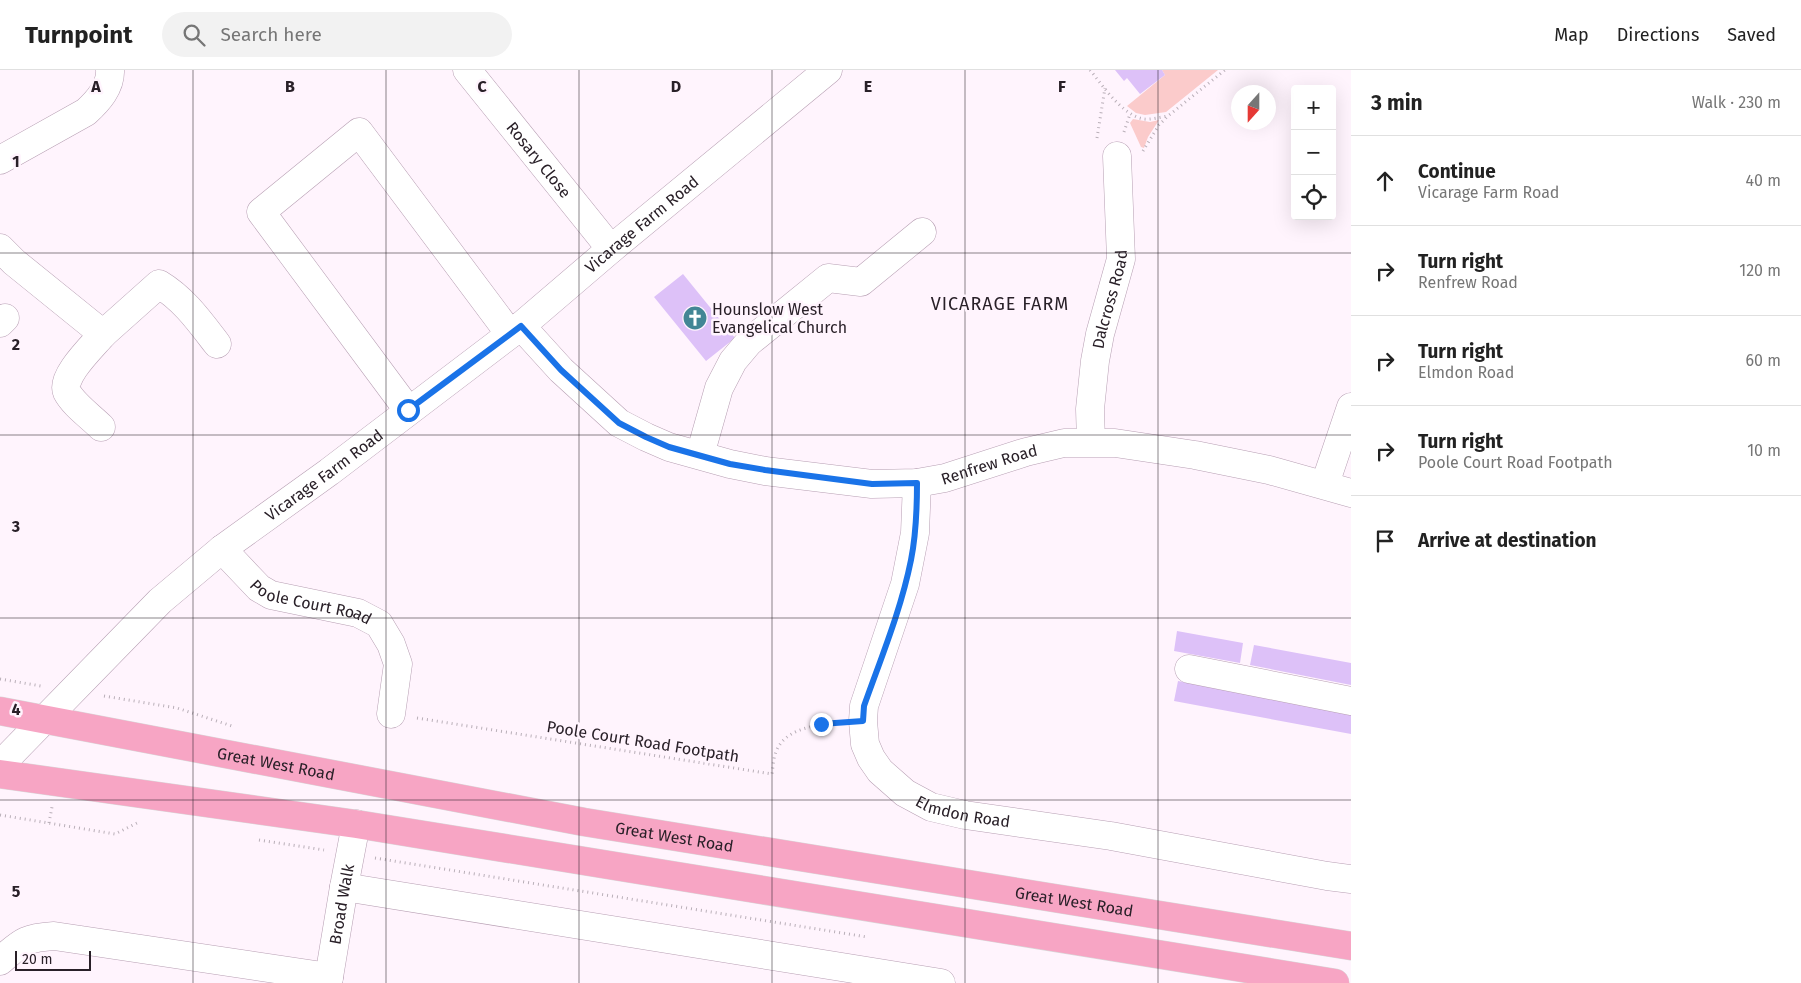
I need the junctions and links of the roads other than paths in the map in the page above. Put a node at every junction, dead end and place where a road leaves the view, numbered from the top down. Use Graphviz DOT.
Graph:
graph roads {
  1 [pos="110,70"];
  2 [pos="467,70"];
  3 [pos="828,70"];
  4 [pos="1117,156"];
  5 [pos="0,160"];
  6 [pos="922,232"];
  7 [pos="0,248"];
  8 [pos="611,249"];
  9 [pos="516,330"];
  10 [pos="103,334"];
  11 [pos="217,344"];
  12 [pos="1351,407"];
  13 [pos="408,410"];
  14 [pos="101,427"];
  15 [pos="1091,442"];
  16 [pos="700,455"];
  17 [pos="917,483"];
  18 [pos="1325,484"];
  19 [pos="1351,493"];
  20 [pos="222,549"];
  21 [pos="1189,668"];
  22 [pos="1351,701"];
  23 [pos="0,711"];
  24 [pos="391,714"];
  25 [pos="45,719"];
  26 [pos="0,765"];
  27 [pos="0,774"];
  28 [pos="356,824"];
  29 [pos="1351,879"];
  30 [pos="344,887"];
  31 [pos="1351,946"];
  32 [pos="0,961"];
  33 [pos="329,980"];
  34 [pos="941,983"];
  35 [pos="1335,983"];
  1 -- 5 [label="street"];
  2 -- 8 [label="street, Rosary Close"];
  3 -- 8 [label="street, Vicarage Farm Road"];
  4 -- 15 [label="street, Dalcross Road"];
  6 -- 16 [label="street"];
  7 -- 10 [label="street"];
  8 -- 9 [label="street, Vicarage Farm Road"];
  9 -- 13 [label="street, Vicarage Farm Road"];
  9 -- 13 [label="street, Renfrew Road"];
  9 -- 16 [label="street, Renfrew Road"];
  10 -- 11 [label="street"];
  10 -- 14 [label="street"];
  12 -- 18 [label="street"];
  13 -- 20 [label="street, Vicarage Farm Road"];
  15 -- 17 [label="street, Renfrew Road"];
  15 -- 18 [label="street, Renfrew Road"];
  16 -- 17 [label="street, Renfrew Road"];
  17 -- 29 [label="street, Elmdon Road"];
  18 -- 19 [label="street, Renfrew Road"];
  20 -- 24 [label="street, Poole Court Road"];
  20 -- 25 [label="street, Vicarage Farm Road"];
  21 -- 22 [label="street"];
  23 -- 25 [label="highway, Great West Road"];
  25 -- 26 [label="street, Vicarage Farm Road"];
  25 -- 31 [label="highway, Great West Road"];
  27 -- 28 [label="highway"];
  28 -- 30 [label="street, Broad Walk"];
  28 -- 35 [label="highway"];
  30 -- 33 [label="street, Broad Walk"];
  30 -- 34 [label="street"];
  32 -- 33 [label="street"];
}
